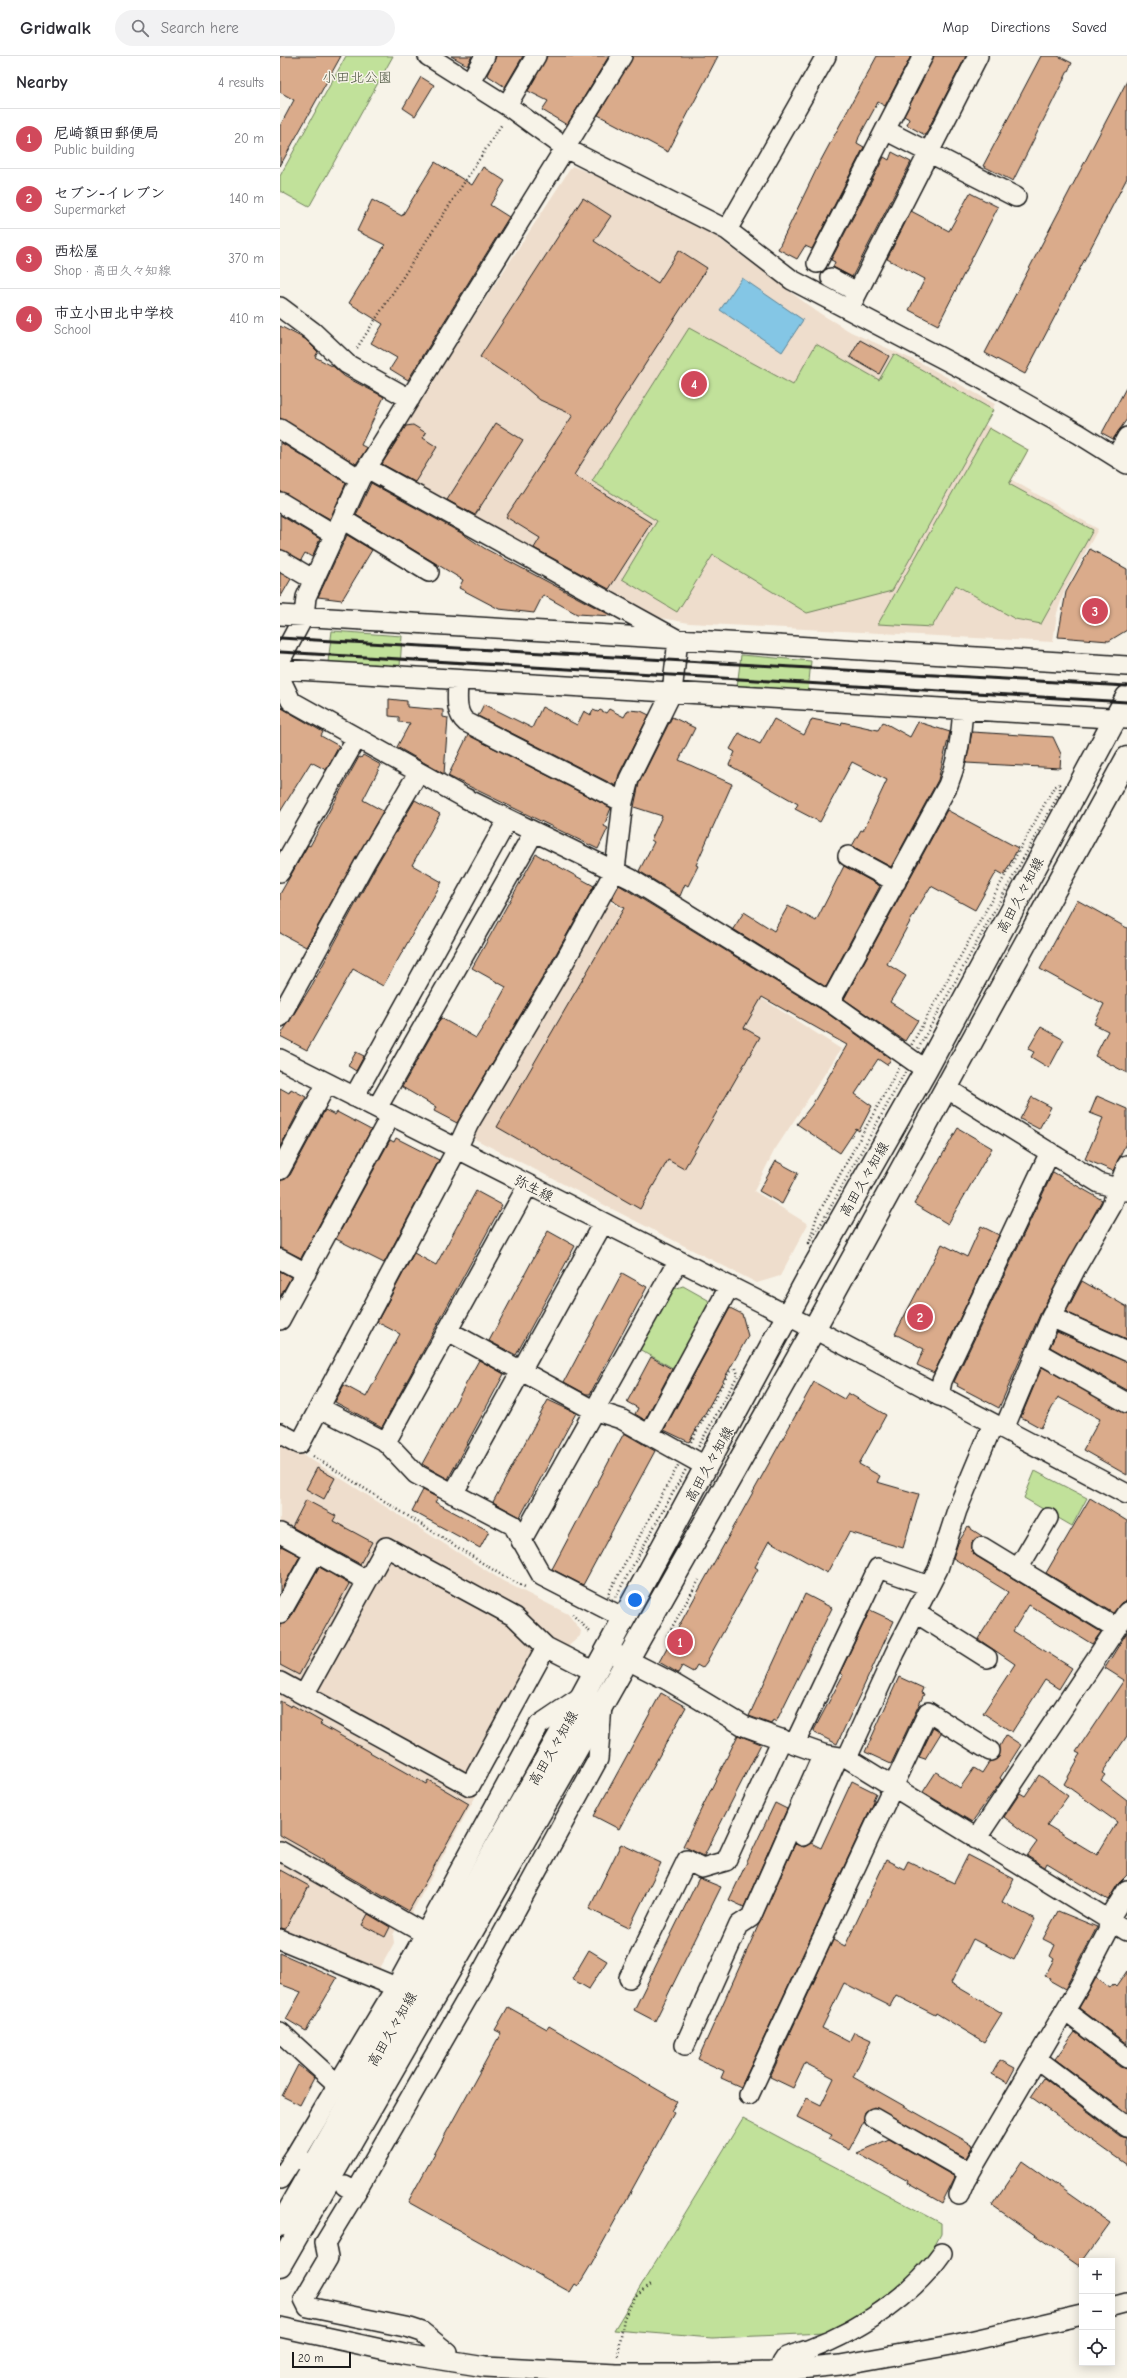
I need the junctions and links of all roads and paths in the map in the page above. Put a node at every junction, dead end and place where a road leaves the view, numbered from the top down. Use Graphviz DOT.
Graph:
graph roads {
  1 [pos="428,56"];
  2 [pos="485,56"];
  3 [pos="536,56"];
  4 [pos="622,56"];
  5 [pos="826,56"];
  6 [pos="923,56"];
  7 [pos="978,56"];
  8 [pos="470,82"];
  9 [pos="510,107"];
  10 [pos="885,130"];
  11 [pos="567,149"];
  12 [pos="929,152"];
  13 [pos="1016,197"];
  14 [pos="727,230"];
  15 [pos="816,263"];
  16 [pos="831,278"];
  17 [pos="857,292"];
  18 [pos="280,307"];
  19 [pos="849,309"];
  20 [pos="347,364"];
  21 [pos="410,399"];
  22 [pos="280,429"];
  23 [pos="1127,437"];
  24 [pos="1122,461"];
  25 [pos="364,473"];
  26 [pos="280,502"];
  27 [pos="338,527"];
  28 [pos="280,560"];
  29 [pos="428,572"];
  30 [pos="314,580"];
  31 [pos="280,615"];
  32 [pos="304,616"];
  33 [pos="678,640"];
  34 [pos="280,661"];
  35 [pos="1127,666"];
  36 [pos="280,670"];
  37 [pos="458,680"];
  38 [pos="282,689"];
  39 [pos="672,692"];
  40 [pos="1127,697"];
  41 [pos="963,709"];
  42 [pos="1121,719"];
  43 [pos="356,739"];
  44 [pos="1127,758"];
  45 [pos="418,773"];
  46 [pos="1060,784"];
  47 [pos="623,802"];
  48 [pos="508,819"];
  49 [pos="534,832"];
  50 [pos="848,856"];
  51 [pos="615,870"];
  52 [pos="280,872"];
  53 [pos="896,882"];
  54 [pos="830,1002"];
  55 [pos="280,1017"];
  56 [pos="905,1056"];
  57 [pos="280,1059"];
  58 [pos="926,1070"];
  59 [pos="327,1083"];
  60 [pos="946,1088"];
  61 [pos="354,1097"];
  62 [pos="384,1112"];
  63 [pos="458,1149"];
  64 [pos="1050,1152"];
  65 [pos="1127,1165"];
  66 [pos="280,1170"];
  67 [pos="528,1185"];
  68 [pos="1123,1190"];
  69 [pos="603,1224"];
  70 [pos="808,1243"];
  71 [pos="280,1259"];
  72 [pos="678,1261"];
  73 [pos="306,1273"];
  74 [pos="729,1287"];
  75 [pos="788,1317"];
  76 [pos="1051,1317"];
  77 [pos="280,1320"];
  78 [pos="814,1329"];
  79 [pos="448,1331"];
  80 [pos="1127,1351"];
  81 [pos="1037,1352"];
  82 [pos="736,1368"];
  83 [pos="521,1370"];
  84 [pos="939,1396"];
  85 [pos="1127,1403"];
  86 [pos="320,1408"];
  87 [pos="593,1410"];
  88 [pos="998,1427"];
  89 [pos="280,1433"];
  90 [pos="649,1435"];
  91 [pos="386,1442"];
  92 [pos="300,1444"];
  93 [pos="683,1454"];
  94 [pos="707,1467"];
  95 [pos="453,1494"];
  96 [pos="1127,1494"];
  97 [pos="1048,1518"];
  98 [pos="280,1533"];
  99 [pos="521,1541"];
  100 [pos="982,1547"];
  101 [pos="315,1552"];
  102 [pos="1018,1569"];
  103 [pos="367,1581"];
  104 [pos="929,1586"];
  105 [pos="530,1589"];
  106 [pos="609,1604"];
  107 [pos="569,1611"];
  108 [pos="1127,1612"];
  109 [pos="916,1613"];
  110 [pos="280,1614"];
  111 [pos="624,1618"];
  112 [pos="1116,1628"];
  113 [pos="591,1633"];
  114 [pos="546,1647"];
  115 [pos="607,1650"];
  116 [pos="987,1658"];
  117 [pos="627,1659"];
  118 [pos="595,1672"];
  119 [pos="280,1682"];
  120 [pos="304,1695"];
  121 [pos="582,1696"];
  122 [pos="602,1705"];
  123 [pos="788,1741"];
  124 [pos="990,1751"];
  125 [pos="836,1756"];
  126 [pos="893,1787"];
  127 [pos="803,1836"];
  128 [pos="976,1839"];
  129 [pos="280,1851"];
  130 [pos="1127,1890"];
  131 [pos="1109,1919"];
  132 [pos="1127,1931"];
  133 [pos="425,1934"];
  134 [pos="280,1939"];
  135 [pos="629,1978"];
  136 [pos="396,1987"];
  137 [pos="1065,2011"];
  138 [pos="280,2032"];
  139 [pos="685,2045"];
  140 [pos="1127,2058"];
  141 [pos="1037,2059"];
  142 [pos="337,2084"];
  143 [pos="749,2095"];
  144 [pos="874,2118"];
  145 [pos="1127,2127"];
  146 [pos="970,2173"];
  147 [pos="280,2179"];
  148 [pos="959,2195"];
  149 [pos="280,2225"];
  150 [pos="942,2253"];
  151 [pos="280,2265"];
  152 [pos="650,2285"];
  153 [pos="1127,2303"];
  154 [pos="1115,2306"];
  155 [pos="1079,2316"];
  156 [pos="280,2327"];
  157 [pos="448,2361"];
  158 [pos="783,2371"];
  159 [pos="616,2374"];
  1 -- 8 [label="street"];
  2 -- 8 [label="street"];
  3 -- 9 [label="street"];
  4 -- 11 [label="street"];
  5 -- 14 [label="street"];
  6 -- 10 [label="street"];
  7 -- 12 [label="street"];
  8 -- 9 [label="street"];
  9 -- 11 [label="street"];
  9 -- 20 [label="path"];
  10 -- 12 [label="street"];
  10 -- 15 [label="street"];
  11 -- 14 [label="street"];
  11 -- 21 [label="street"];
  12 -- 13 [label="street"];
  12 -- 17 [label="street"];
  14 -- 19 [label="street"];
  16 -- 17 [label="street"];
  17 -- 19 [label="street"];
  18 -- 20 [label="street"];
  19 -- 24 [label="street"];
  20 -- 21 [label="street"];
  21 -- 25 [label="street"];
  22 -- 25 [label="street"];
  23 -- 24 [label="street"];
  25 -- 27 [label="street"];
  25 -- 33 [label="street"];
  26 -- 27 [label="street"];
  27 -- 29 [label="street"];
  27 -- 30 [label="street"];
  28 -- 30 [label="street"];
  30 -- 32 [label="street"];
  31 -- 32 [label="street"];
  32 -- 33 [label="street"];
  32 -- 34 [label="street"];
  33 -- 35 [label="street"];
  33 -- 39 [label="street"];
  36 -- 37 [label="street"];
  37 -- 39 [label="street"];
  37 -- 47 [label="street"];
  38 -- 43 [label="street"];
  39 -- 41 [label="street"];
  39 -- 47 [label="street"];
  40 -- 42 [label="main road, 高田久々知線"];
  41 -- 42 [label="street"];
  41 -- 53 [label="street"];
  42 -- 58 [label="main road, 高田久々知線"];
  43 -- 45 [label="street"];
  43 -- 52 [label="street"];
  44 -- 60 [label="main road, 高田久々知線"];
  45 -- 48 [label="street"];
  45 -- 55 [label="street"];
  46 -- 56 [label="path"];
  47 -- 51 [label="street"];
  48 -- 49 [label="street"];
  48 -- 61 [label="street"];
  49 -- 51 [label="street"];
  49 -- 62 [label="street"];
  50 -- 53 [label="street"];
  51 -- 54 [label="street"];
  51 -- 63 [label="street"];
  53 -- 54 [label="street"];
  54 -- 56 [label="street"];
  56 -- 58 [label="street"];
  56 -- 70 [label="path"];
  57 -- 59 [label="street, 弥生線"];
  58 -- 75 [label="main road, 高田久々知線"];
  59 -- 61 [label="street, 弥生線"];
  59 -- 66 [label="street"];
  60 -- 64 [label="street"];
  60 -- 78 [label="main road, 高田久々知線"];
  61 -- 62 [label="street, 弥生線"];
  62 -- 63 [label="street, 弥生線"];
  62 -- 73 [label="street"];
  63 -- 67 [label="street, 弥生線"];
  63 -- 86 [label="street"];
  64 -- 68 [label="street"];
  64 -- 84 [label="street"];
  65 -- 68 [label="street"];
  67 -- 69 [label="street, 弥生線"];
  67 -- 79 [label="street"];
  68 -- 76 [label="street"];
  69 -- 72 [label="street, 弥生線"];
  69 -- 83 [label="street"];
  71 -- 73 [label="street"];
  72 -- 74 [label="street, 弥生線"];
  72 -- 87 [label="street"];
  73 -- 77 [label="street"];
  74 -- 75 [label="street, 弥生線"];
  74 -- 90 [label="street"];
  75 -- 78 [label="street, 弥生線"];
  75 -- 94 [label="main road, 高田久々知線"];
  76 -- 80 [label="street"];
  76 -- 81 [label="street"];
  78 -- 84 [label="street, 弥生線"];
  78 -- 117 [label="main road, 高田久々知線"];
  79 -- 83 [label="street"];
  79 -- 91 [label="street"];
  81 -- 85 [label="street"];
  81 -- 88 [label="street"];
  82 -- 93 [label="path"];
  83 -- 87 [label="street"];
  83 -- 95 [label="street"];
  84 -- 88 [label="street, 弥生線"];
  86 -- 91 [label="street"];
  86 -- 92 [label="street"];
  87 -- 90 [label="street"];
  87 -- 99 [label="street"];
  88 -- 96 [label="street, 弥生線"];
  88 -- 104 [label="street"];
  89 -- 92 [label="street"];
  90 -- 93 [label="street"];
  91 -- 95 [label="street"];
  92 -- 105 [label="path"];
  93 -- 94 [label="street"];
  93 -- 106 [label="path"];
  94 -- 111 [label="main road, 高田久々知線"];
  95 -- 99 [label="street"];
  97 -- 102 [label="street"];
  98 -- 101 [label="street"];
  99 -- 111 [label="street"];
  100 -- 102 [label="street"];
  101 -- 103 [label="street"];
  101 -- 110 [label="street"];
  102 -- 112 [label="street"];
  103 -- 114 [label="street"];
  103 -- 120 [label="street"];
  104 -- 109 [label="street"];
  104 -- 123 [label="street"];
  107 -- 113 [label="path"];
  108 -- 112 [label="street"];
  109 -- 116 [label="street"];
  109 -- 125 [label="street"];
  111 -- 115 [label="main road, 高田久々知線"];
  112 -- 128 [label="street"];
  114 -- 118 [label="street"];
  114 -- 120 [label="street"];
  115 -- 117 [label="street"];
  115 -- 118 [label="main road, 高田久々知線"];
  117 -- 122 [label="main road, 高田久々知線"];
  117 -- 123 [label="street"];
  118 -- 121 [label="main road, 高田久々知線"];
  119 -- 120 [label="street"];
  121 -- 133 [label="street"];
  121 -- 149 [label="main road, 高田久々知線"];
  122 -- 151 [label="main road, 高田久々知線"];
  122 -- 157 [label="street"];
  123 -- 125 [label="street"];
  123 -- 135 [label="street"];
  124 -- 126 [label="street"];
  125 -- 126 [label="street"];
  125 -- 127 [label="street"];
  125 -- 139 [label="street"];
  126 -- 128 [label="street"];
  126 -- 143 [label="street"];
  128 -- 131 [label="street"];
  129 -- 133 [label="street"];
  130 -- 131 [label="street"];
  131 -- 132 [label="street"];
  131 -- 137 [label="street"];
  133 -- 136 [label="street"];
  134 -- 136 [label="street"];
  136 -- 142 [label="street"];
  137 -- 140 [label="street"];
  137 -- 141 [label="street"];
  138 -- 142 [label="street"];
  141 -- 145 [label="street"];
  141 -- 146 [label="street"];
  142 -- 147 [label="street"];
  144 -- 146 [label="street"];
  146 -- 148 [label="street"];
  150 -- 158 [label="street"];
  152 -- 159 [label="path"];
  153 -- 154 [label="street"];
  155 -- 158 [label="street"];
  156 -- 157 [label="street"];
  157 -- 159 [label="street"];
  158 -- 159 [label="street"];
}
